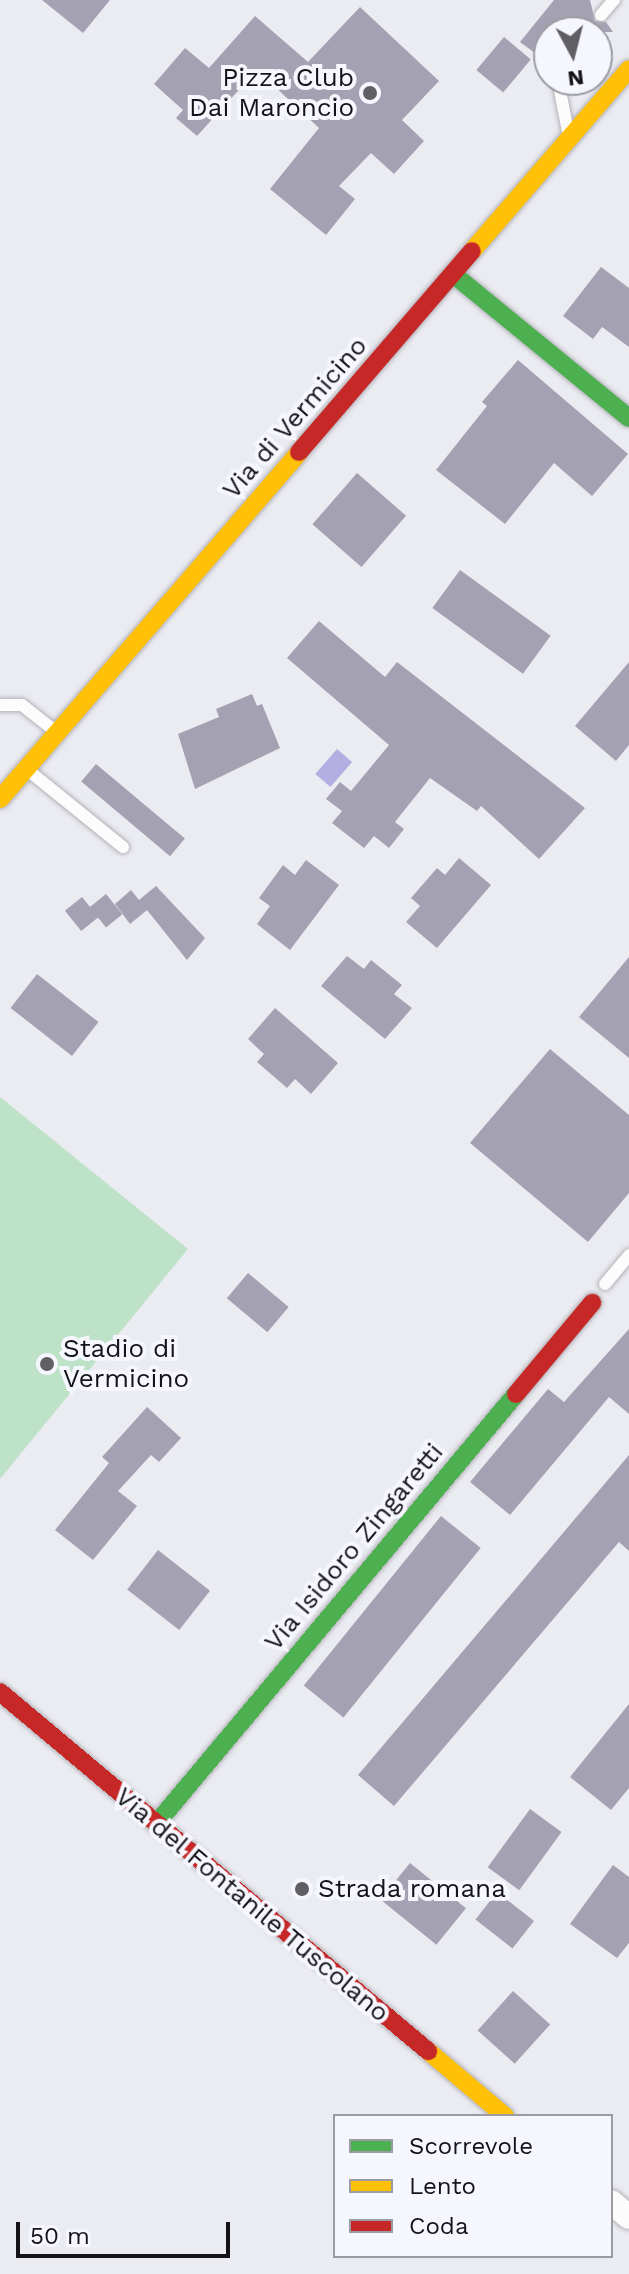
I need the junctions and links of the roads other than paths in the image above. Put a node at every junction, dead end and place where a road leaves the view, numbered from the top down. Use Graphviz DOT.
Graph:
graph roads {
  1 [pos="614,0"];
  2 [pos="601,15"];
  3 [pos="629,69"];
  4 [pos="561,96"];
  5 [pos="570,139"];
  6 [pos="453,274"];
  7 [pos="629,418"];
  8 [pos="0,705"];
  9 [pos="58,733"];
  10 [pos="27,768"];
  11 [pos="0,799"];
  12 [pos="123,847"];
  13 [pos="629,1255"];
  14 [pos="605,1284"];
  15 [pos="592,1303"];
  16 [pos="0,1692"];
  17 [pos="156,1824"];
  18 [pos="503,2114"];
  19 [pos="613,2204"];
  20 [pos="629,2217"];
  1 -- 2 [label="lane"];
  3 -- 5 [label="street, Via di Vermicino"];
  4 -- 5 [label="lane"];
  5 -- 6 [label="street, Via di Vermicino"];
  6 -- 7 [label="street"];
  6 -- 9 [label="street, Via di Vermicino"];
  8 -- 9 [label="lane"];
  9 -- 10 [label="street, Via di Vermicino"];
  10 -- 11 [label="street, Via di Vermicino"];
  10 -- 12 [label="lane"];
  13 -- 14 [label="lane"];
  15 -- 17 [label="street, Via Isidoro Zingaretti"];
  16 -- 17 [label="street, Via del Fontanile Tuscolano"];
  17 -- 18 [label="street, Via del Fontanile Tuscolano"];
  19 -- 20 [label="street"];
}
